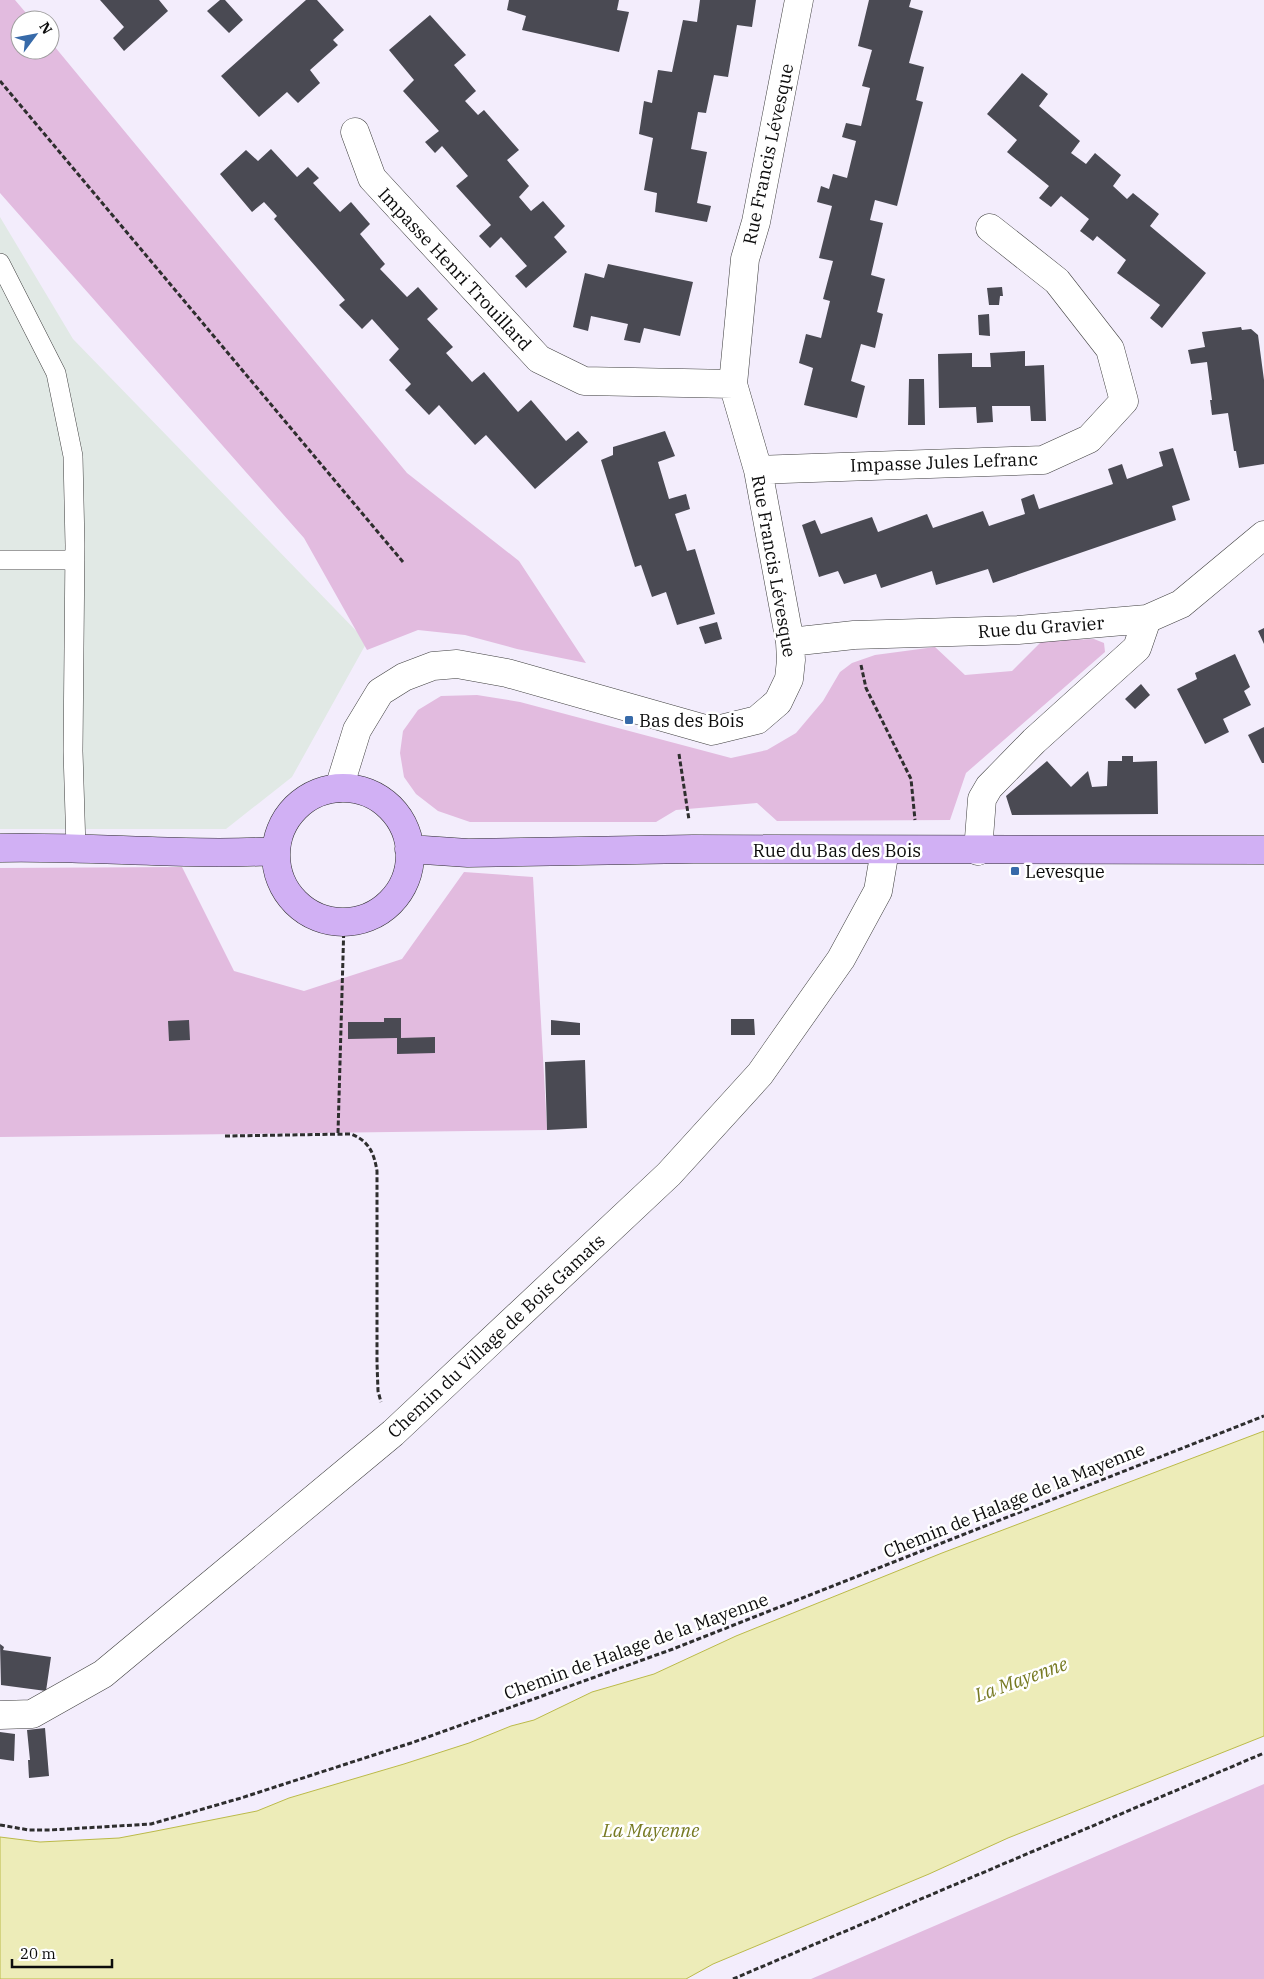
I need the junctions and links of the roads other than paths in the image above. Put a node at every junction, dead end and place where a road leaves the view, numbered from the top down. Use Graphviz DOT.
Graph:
graph roads {
  1 [pos="800,0"];
  2 [pos="355,132"];
  3 [pos="990,228"];
  4 [pos="0,263"];
  5 [pos="733,384"];
  6 [pos="758,470"];
  7 [pos="1264,535"];
  8 [pos="0,560"];
  9 [pos="75,560"];
  10 [pos="1147,619"];
  11 [pos="790,642"];
  12 [pos="339,788"];
  13 [pos="0,848"];
  14 [pos="76,848"];
  15 [pos="409,849"];
  16 [pos="885,850"];
  17 [pos="1264,850"];
  18 [pos="276,851"];
  19 [pos="978,851"];
  20 [pos="0,1715"];
  1 -- 5 [label="street, Rue Francis Lévesque"];
  2 -- 5 [label="street, Impasse Henri Trouillard"];
  3 -- 6 [label="street, Impasse Jules Lefranc"];
  4 -- 9 [label="lane"];
  5 -- 6 [label="street, Rue Francis Lévesque"];
  6 -- 11 [label="street, Rue Francis Lévesque"];
  7 -- 10 [label="street, Rue du Gravier"];
  8 -- 9 [label="lane"];
  9 -- 14 [label="lane"];
  10 -- 11 [label="street, Rue du Gravier"];
  10 -- 19 [label="street"];
  11 -- 12 [label="street, Rue Francis Lévesque"];
  12 -- 15 [label="street"];
  12 -- 18 [label="street"];
  13 -- 14 [label="street"];
  14 -- 18 [label="street"];
  15 -- 16 [label="street, Rue du Bas des Bois"];
  15 -- 18 [label="street"];
  16 -- 19 [label="street, Rue du Bas des Bois"];
  16 -- 20 [label="street, Chemin du Village de Bois Gamats"];
  17 -- 19 [label="street, Rue du Bas des Bois"];
}
